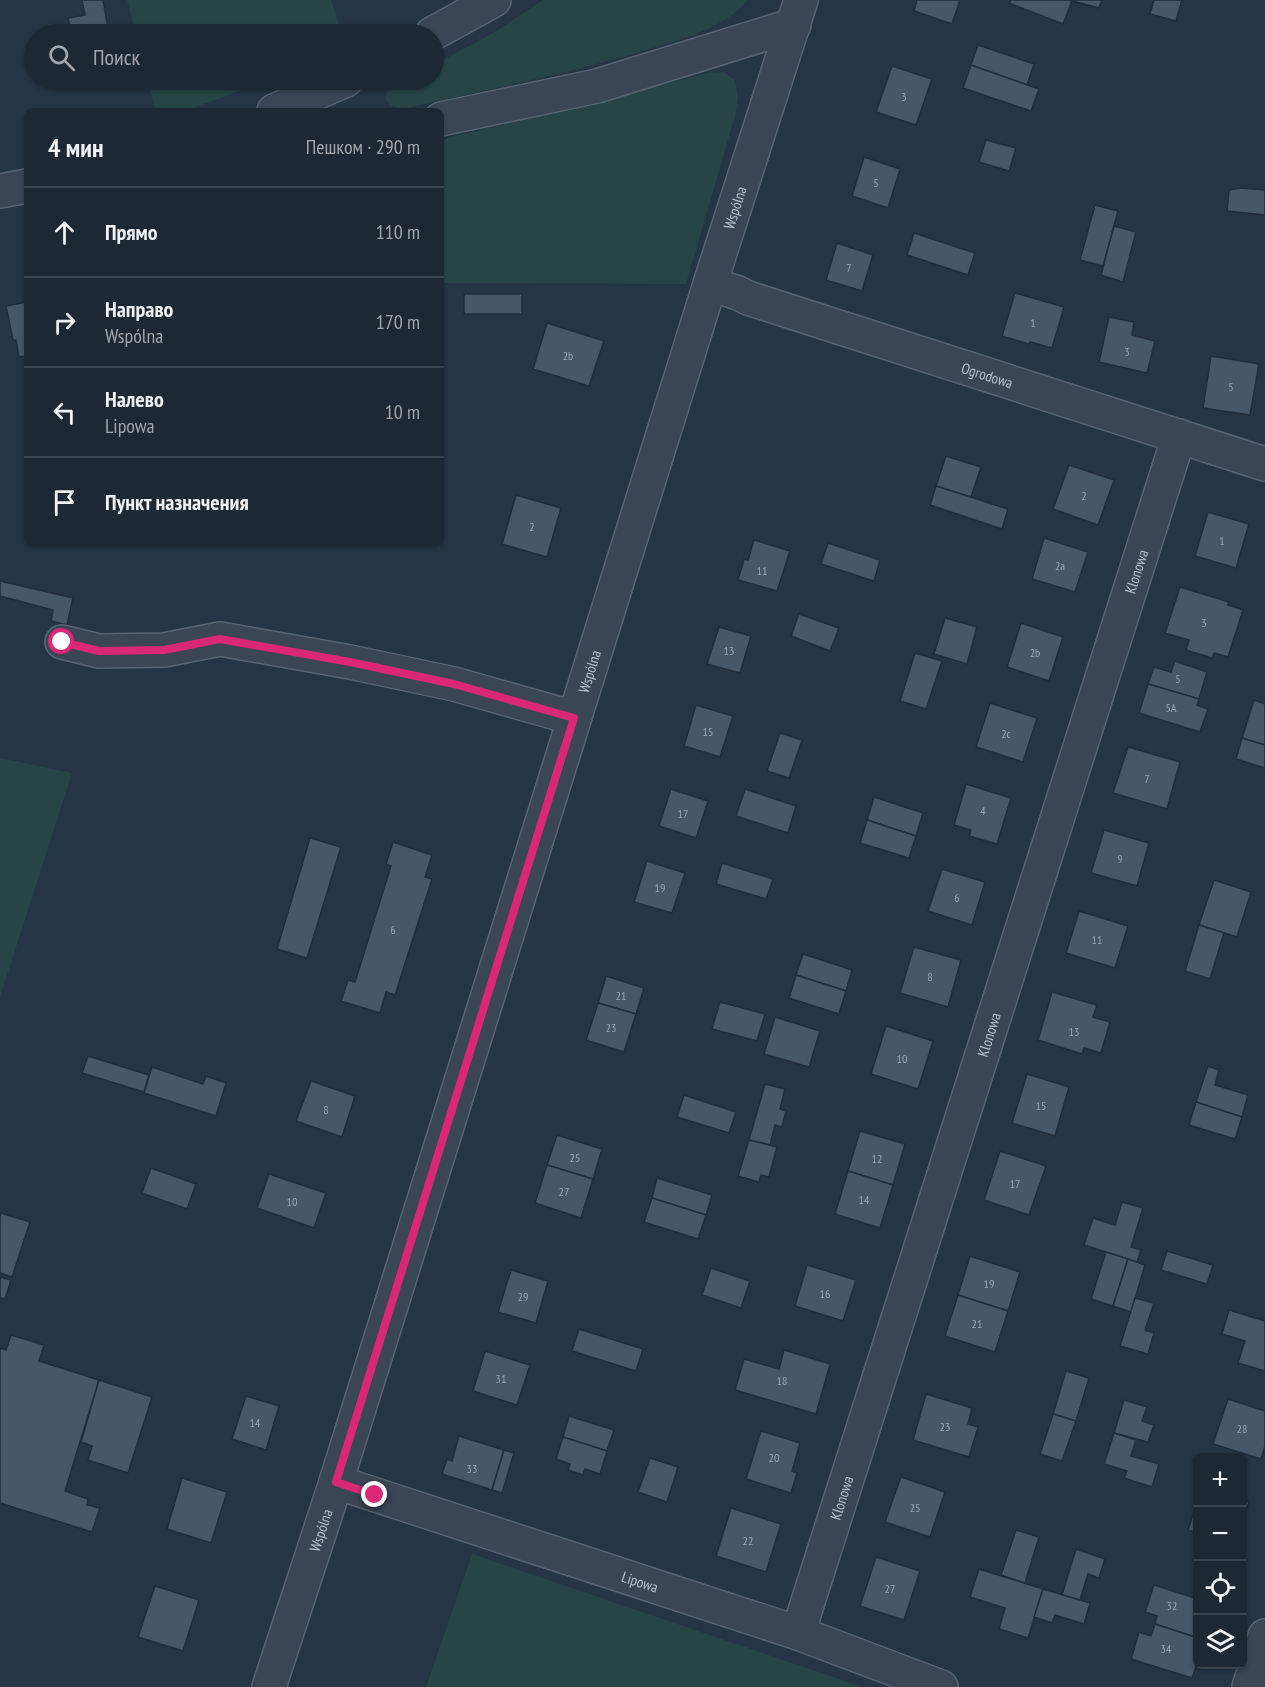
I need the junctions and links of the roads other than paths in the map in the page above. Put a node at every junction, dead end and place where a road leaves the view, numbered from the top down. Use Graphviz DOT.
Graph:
graph roads {
  1 [pos="494,0"];
  2 [pos="797,12"];
  3 [pos="444,27"];
  4 [pos="323,90"];
  5 [pos="281,108"];
  6 [pos="444,118"];
  7 [pos="24,187"];
  8 [pos="0,191"];
  9 [pos="710,284"];
  10 [pos="1179,436"];
  11 [pos="1265,464"];
  12 [pos="62,642"];
  13 [pos="574,718"];
  14 [pos="336,1482"];
  15 [pos="798,1633"];
  16 [pos="1265,1636"];
  17 [pos="269,1687"];
  18 [pos="941,1687"];
  19 [pos="1249,1687"];
  1 -- 3 [label="street"];
  2 -- 6 [label="street"];
  2 -- 9 [label="street, Wspólna"];
  4 -- 5 [label="street"];
  7 -- 8 [label="street"];
  9 -- 10 [label="street, Ogrodowa"];
  9 -- 13 [label="street, Wspólna"];
  10 -- 11 [label="street, Ogrodowa"];
  10 -- 15 [label="street, Klonowa"];
  12 -- 13 [label="street"];
  13 -- 14 [label="street, Wspólna"];
  14 -- 15 [label="street, Lipowa"];
  14 -- 17 [label="street, Wspólna"];
  15 -- 18 [label="street, Lipowa"];
  16 -- 19 [label="street"];
}
